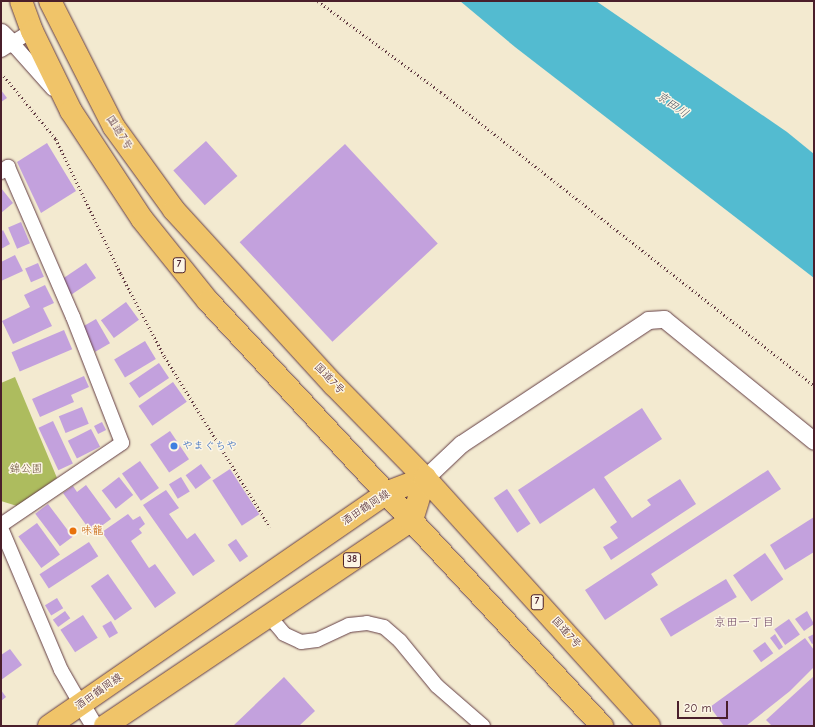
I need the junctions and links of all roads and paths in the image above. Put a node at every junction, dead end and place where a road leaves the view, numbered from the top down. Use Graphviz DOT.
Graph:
graph roads {
  1 [pos="21,1"];
  2 [pos="50,1"];
  3 [pos="318,1"];
  4 [pos="32,31"];
  5 [pos="5,42"];
  6 [pos="4,76"];
  7 [pos="71,111"];
  8 [pos="1,172"];
  9 [pos="814,385"];
  10 [pos="814,441"];
  11 [pos="426,478"];
  12 [pos="388,492"];
  13 [pos="412,520"];
  14 [pos="1,525"];
  15 [pos="270,526"];
  16 [pos="1,528"];
  17 [pos="268,616"];
  18 [pos="82,704"];
  19 [pos="49,726"];
  20 [pos="94,726"];
  21 [pos="105,726"];
  22 [pos="483,726"];
  23 [pos="602,726"];
  24 [pos="650,726"];
  1 -- 4 [label="main road, 7"];
  2 -- 11 [label="main road, 国道7号 / 7"];
  3 -- 9 [label="path"];
  4 -- 5 [label="street"];
  4 -- 7 [label="main road, 7"];
  5 -- 7 [label="street"];
  6 -- 15 [label="path"];
  7 -- 12 [label="main road, 7"];
  8 -- 14 [label="street"];
  10 -- 11 [label="street"];
  11 -- 12 [label="main road, 酒田鶴岡線"];
  11 -- 13 [label="main road"];
  11 -- 24 [label="main road, 国道7号 / 7"];
  12 -- 13 [label="main road, 7"];
  12 -- 18 [label="main road, 酒田鶴岡線"];
  13 -- 17 [label="main road, 38"];
  13 -- 23 [label="main road, 7"];
  16 -- 18 [label="street"];
  17 -- 21 [label="main road, 38"];
  17 -- 22 [label="street"];
  18 -- 19 [label="main road, 酒田鶴岡線"];
  18 -- 20 [label="street"];
}
